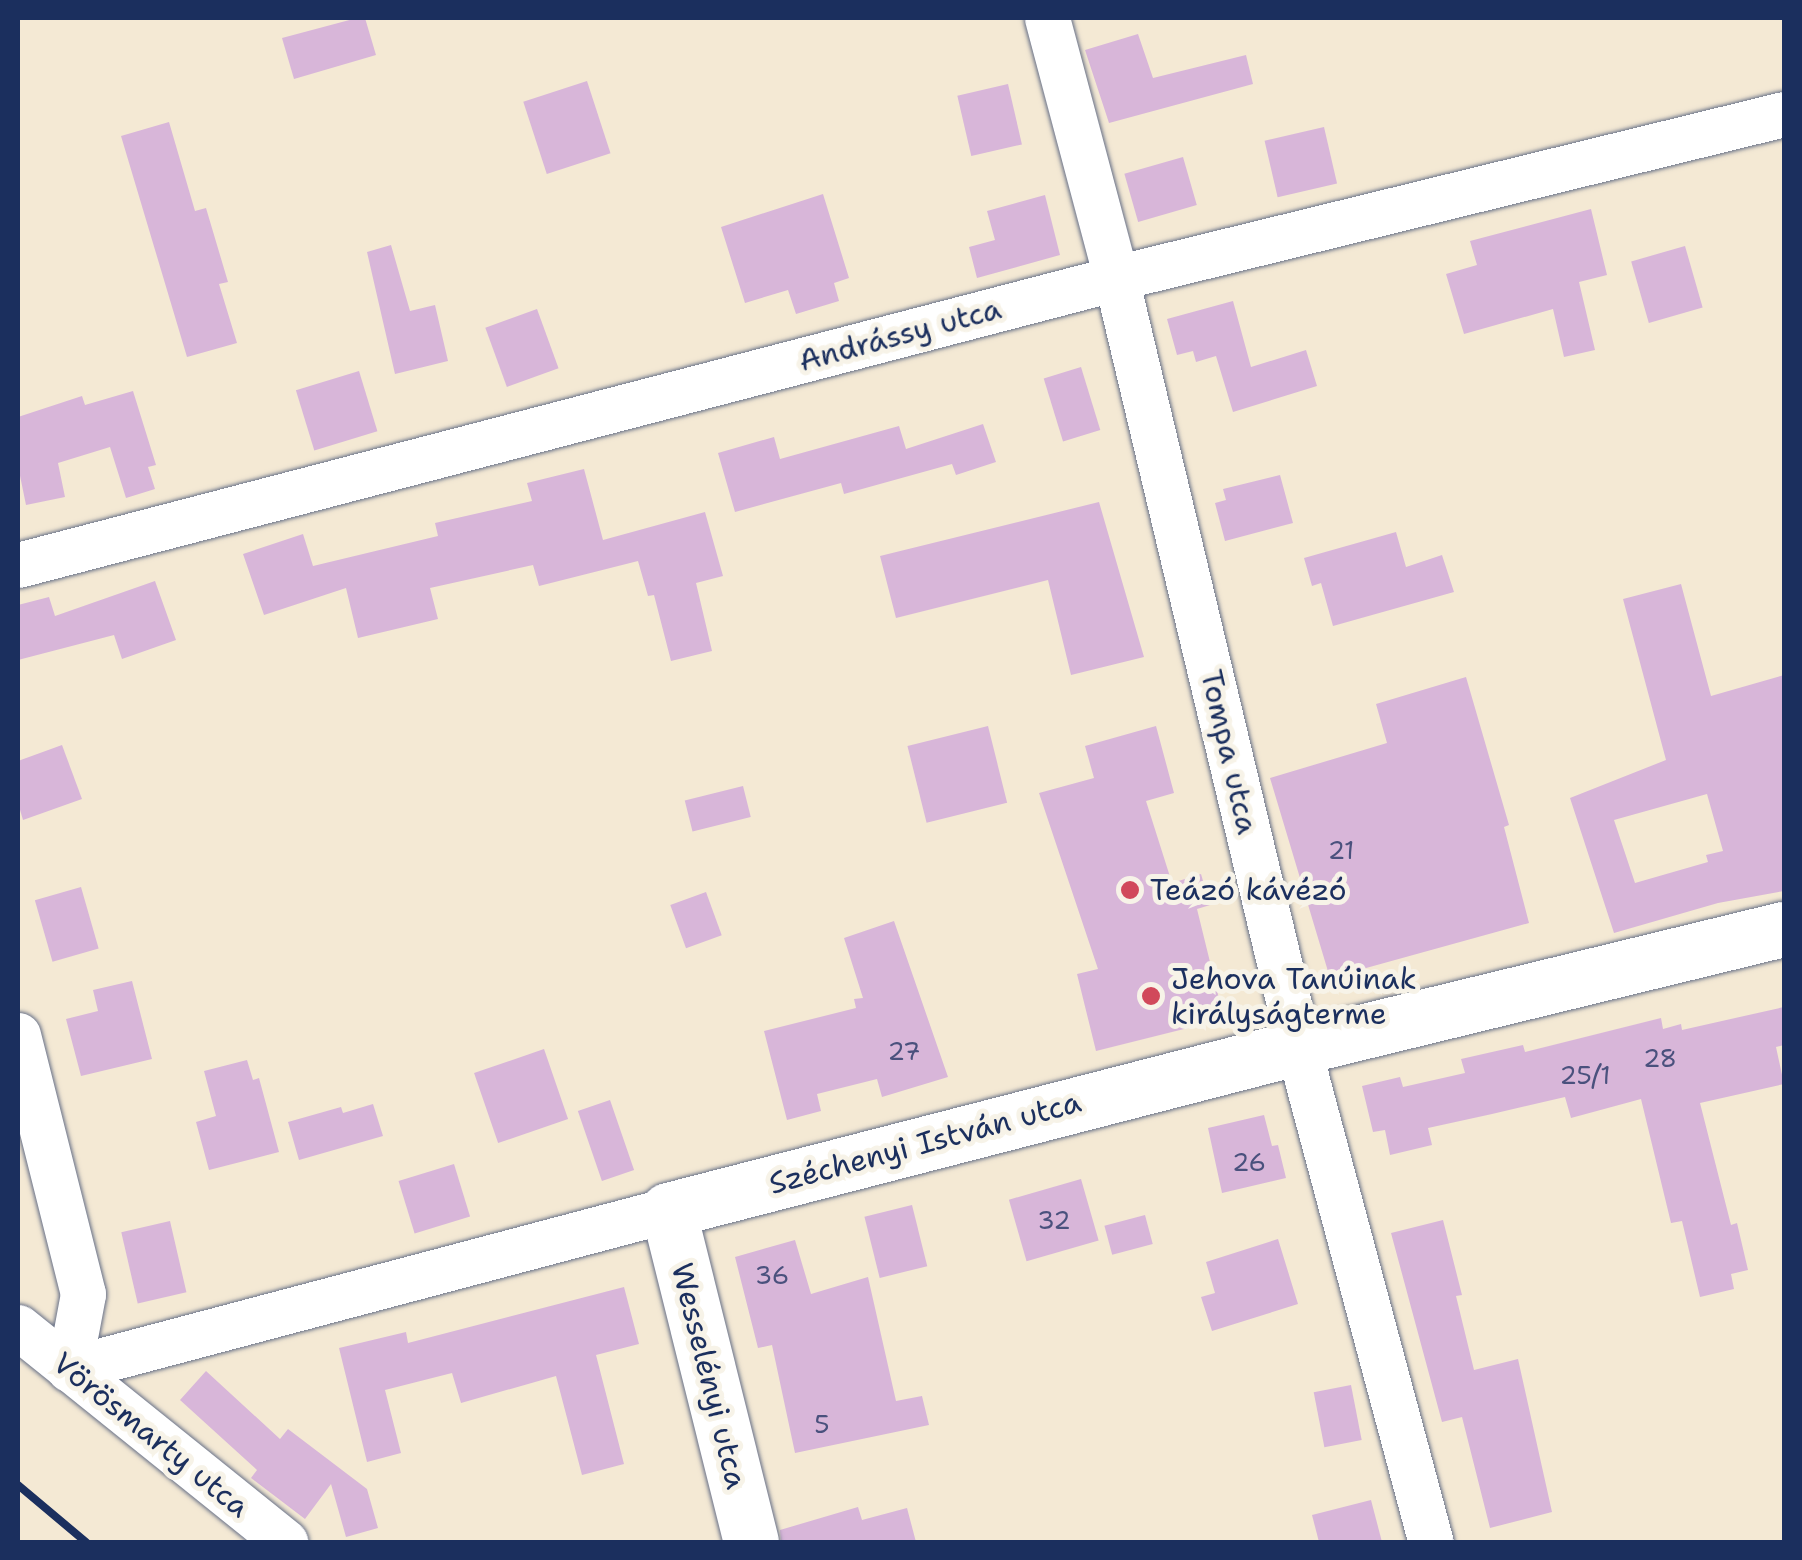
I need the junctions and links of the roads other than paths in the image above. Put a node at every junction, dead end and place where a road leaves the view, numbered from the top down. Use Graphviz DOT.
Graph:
graph roads {
  1 [pos="1047,18"];
  2 [pos="1784,114"];
  3 [pos="1116,278"];
  4 [pos="18,565"];
  5 [pos="1784,930"];
  6 [pos="18,1035"];
  7 [pos="1299,1047"];
  8 [pos="668,1210"];
  9 [pos="18,1327"];
  10 [pos="69,1369"];
  11 [pos="285,1542"];
  12 [pos="751,1542"];
  13 [pos="1431,1542"];
  1 -- 3 [label="street, Tompa utca"];
  2 -- 3 [label="street, Andrássy utca"];
  3 -- 4 [label="street, Andrássy utca"];
  3 -- 7 [label="street, Tompa utca"];
  5 -- 7 [label="street, Széchenyi István utca"];
  6 -- 10 [label="street"];
  7 -- 8 [label="street, Széchenyi István utca"];
  7 -- 13 [label="street, Tompa utca"];
  8 -- 10 [label="street, Széchenyi István utca"];
  8 -- 12 [label="street, Wesselényi utca"];
  9 -- 10 [label="street, Vörösmarty utca"];
  10 -- 11 [label="street, Vörösmarty utca"];
}
